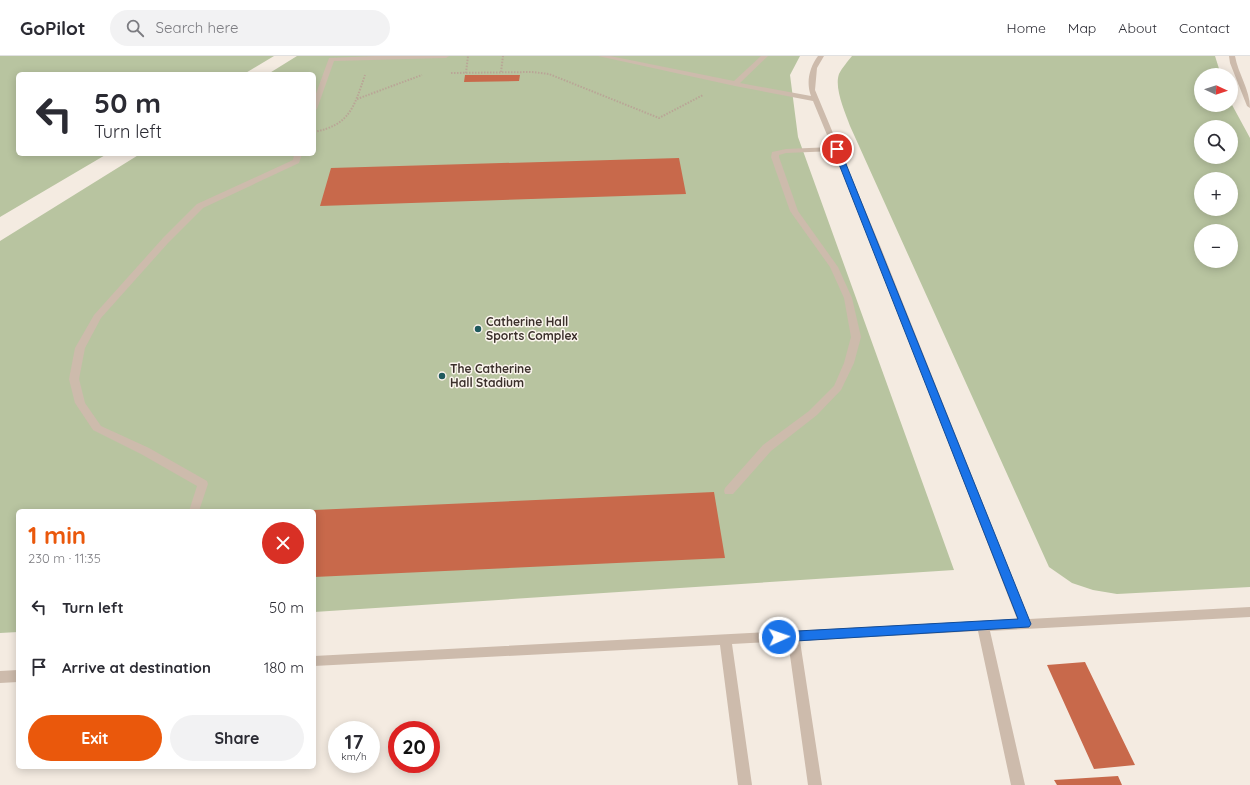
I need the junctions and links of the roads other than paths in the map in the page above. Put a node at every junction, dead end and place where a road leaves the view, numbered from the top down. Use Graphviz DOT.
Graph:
graph roads {
  1 [pos="446,56"];
  2 [pos="601,56"];
  3 [pos="765,56"];
  4 [pos="821,56"];
  5 [pos="1232,56"];
  6 [pos="735,84"];
  7 [pos="815,99"];
  8 [pos="316,103"];
  9 [pos="1250,105"];
  10 [pos="837,149"];
  11 [pos="297,156"];
  12 [pos="729,491"];
  13 [pos="195,509"];
  14 [pos="1250,612"];
  15 [pos="1025,624"];
  16 [pos="983,626"];
  17 [pos="793,636"];
  18 [pos="725,640"];
  19 [pos="316,661"];
  20 [pos="16,676"];
  21 [pos="0,677"];
  22 [pos="745,785"];
  23 [pos="815,785"];
  24 [pos="1018,785"];
  1 -- 8 [label="street"];
  2 -- 6 [label="street"];
  3 -- 6 [label="street"];
  4 -- 7 [label="street"];
  5 -- 9 [label="street"];
  6 -- 7 [label="street"];
  7 -- 10 [label="street"];
  10 -- 12 [label="street"];
  10 -- 15 [label="street"];
  11 -- 13 [label="street"];
  14 -- 15 [label="street"];
  15 -- 16 [label="street"];
  16 -- 17 [label="street"];
  16 -- 24 [label="street"];
  17 -- 18 [label="street"];
  17 -- 23 [label="street"];
  18 -- 19 [label="street"];
  18 -- 22 [label="street"];
  20 -- 21 [label="street"];
}
